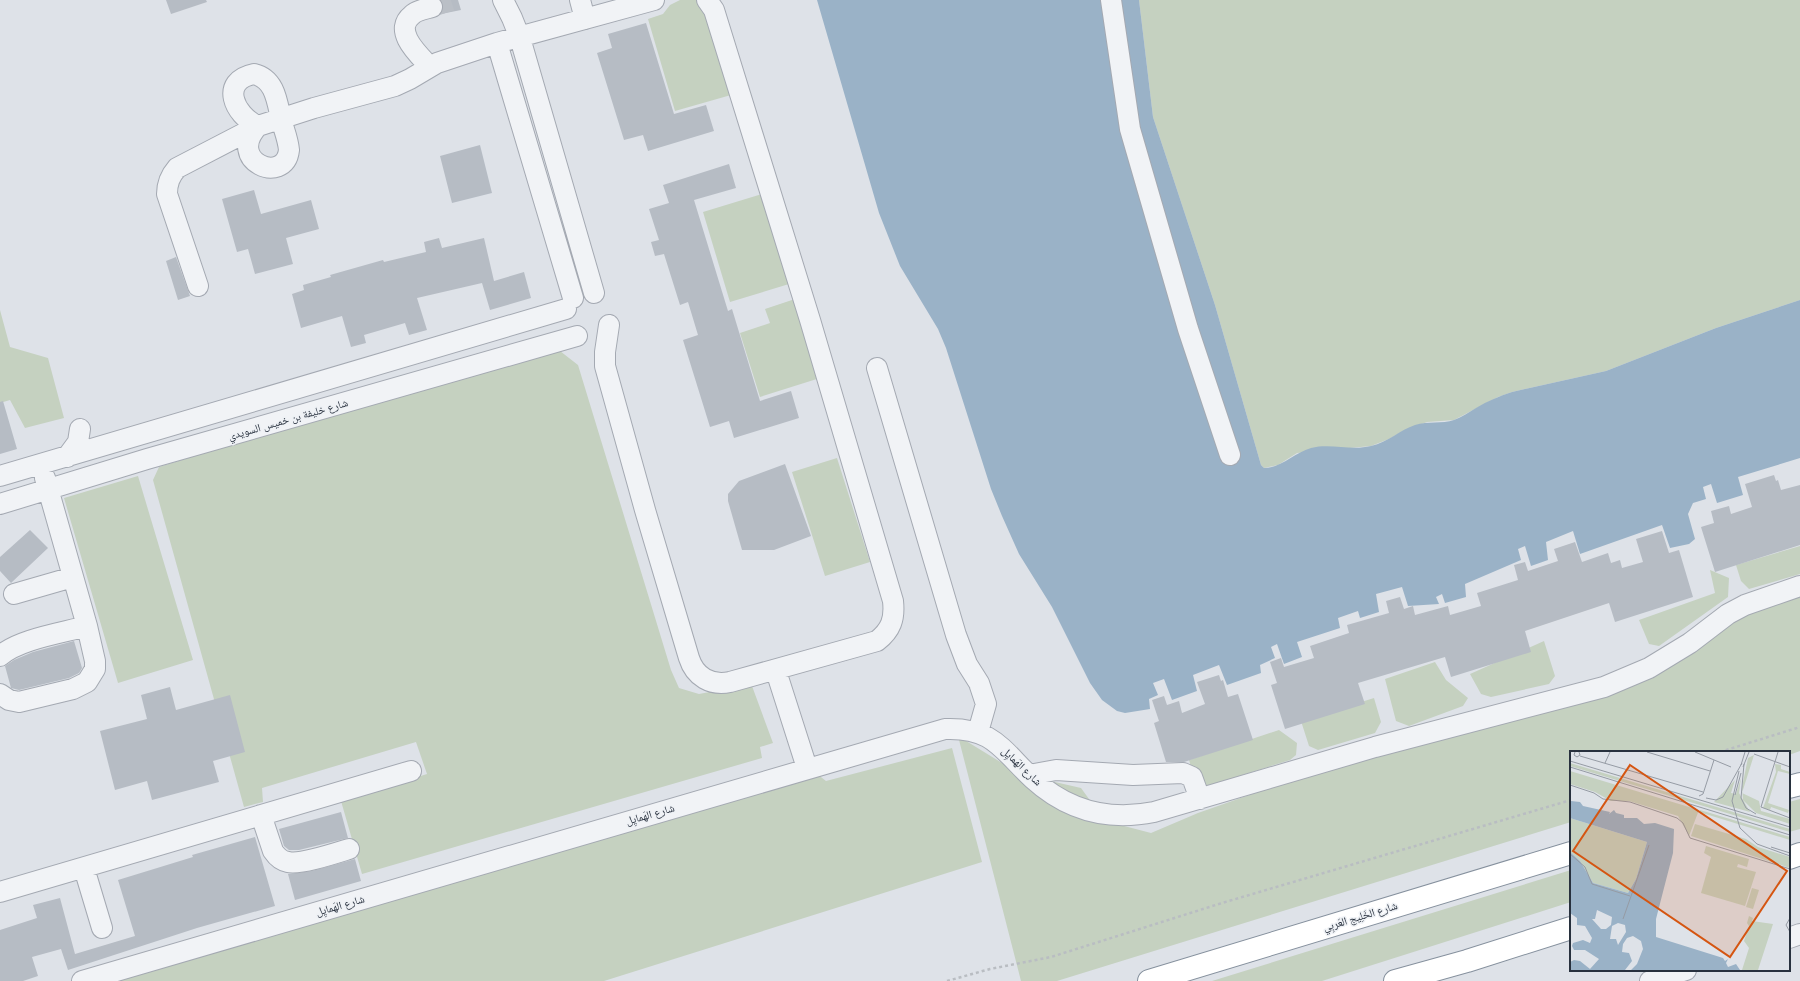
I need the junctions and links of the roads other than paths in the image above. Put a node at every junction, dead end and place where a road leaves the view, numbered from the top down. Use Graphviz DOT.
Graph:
graph roads {
  1 [pos="503,0"];
  2 [pos="654,0"];
  3 [pos="707,0"];
  4 [pos="1111,0"];
  5 [pos="432,7"];
  6 [pos="583,9"];
  7 [pos="520,38"];
  8 [pos="497,44"];
  9 [pos="430,67"];
  10 [pos="281,119"];
  11 [pos="258,126"];
  12 [pos="198,286"];
  13 [pos="570,304"];
  14 [pos="605,307"];
  15 [pos="580,337"];
  16 [pos="605,366"];
  17 [pos="877,368"];
  18 [pos="140,435"];
  19 [pos="1230,455"];
  20 [pos="147,459"];
  21 [pos="42,464"];
  22 [pos="0,476"];
  23 [pos="49,490"];
  24 [pos="0,504"];
  25 [pos="73,577"];
  26 [pos="1800,586"];
  27 [pos="14,594"];
  28 [pos="87,626"];
  29 [pos="0,656"];
  30 [pos="776,670"];
  31 [pos="0,694"];
  32 [pos="978,732"];
  33 [pos="807,768"];
  34 [pos="411,771"];
  35 [pos="1029,775"];
  36 [pos="1800,784"];
  37 [pos="1790,787"];
  38 [pos="1200,799"];
  39 [pos="261,815"];
  40 [pos="349,849"];
  41 [pos="1570,853"];
  42 [pos="1800,854"];
  43 [pos="1790,858"];
  44 [pos="84,868"];
  45 [pos="0,892"];
  46 [pos="102,928"];
  47 [pos="1570,928"];
  48 [pos="1800,934"];
  49 [pos="1790,938"];
  50 [pos="1467,961"];
  51 [pos="1683,971"];
  52 [pos="82,981"];
  53 [pos="1149,981"];
  54 [pos="1395,981"];
  55 [pos="1438,981"];
  56 [pos="1650,981"];
  1 -- 7 [label="street"];
  2 -- 6 [label="street"];
  3 -- 30 [label="street"];
  4 -- 19 [label="street"];
  5 -- 9 [label="street"];
  6 -- 7 [label="street"];
  7 -- 8 [label="street"];
  7 -- 14 [label="street"];
  8 -- 9 [label="street"];
  8 -- 13 [label="street"];
  9 -- 10 [label="street"];
  10 -- 11 [label="street"];
  10 -- 11 [label="street"];
  10 -- 11 [label="street"];
  11 -- 12 [label="street"];
  13 -- 14 [label="street"];
  13 -- 15 [label="street"];
  13 -- 18 [label="street"];
  14 -- 15 [label="street, شارع خليفة بن خميس السويدي"];
  14 -- 16 [label="street"];
  15 -- 16 [label="street"];
  15 -- 20 [label="street, شارع خليفة بن خميس السويدي"];
  16 -- 30 [label="street"];
  17 -- 32 [label="street"];
  18 -- 20 [label="street"];
  18 -- 21 [label="street"];
  20 -- 23 [label="street, شارع خليفة بن خميس السويدي"];
  21 -- 22 [label="street"];
  21 -- 23 [label="street"];
  23 -- 24 [label="street, شارع خليفة بن خميس السويدي"];
  23 -- 25 [label="street"];
  25 -- 27 [label="street"];
  25 -- 28 [label="street"];
  26 -- 38 [label="street, شارع الهَمايِل"];
  28 -- 29 [label="street"];
  28 -- 31 [label="street"];
  30 -- 33 [label="street"];
  32 -- 33 [label="street, شارع الهَمايِل"];
  32 -- 35 [label="street, شارع الهَمايِل"];
  33 -- 52 [label="street, شارع الهَمايِل"];
  34 -- 39 [label="street"];
  35 -- 38 [label="street, شارع الهَمايِل"];
  35 -- 38 [label="street"];
  36 -- 37 [label="highway"];
  39 -- 40 [label="street"];
  39 -- 44 [label="street"];
  41 -- 53 [label="highway, شارع الخَلِيج العَربِي"];
  42 -- 43 [label="highway"];
  44 -- 45 [label="street"];
  44 -- 46 [label="street"];
  47 -- 50 [label="highway"];
  48 -- 49 [label="street"];
  50 -- 54 [label="highway"];
  50 -- 55 [label="highway"];
  51 -- 56 [label="street"];
}
